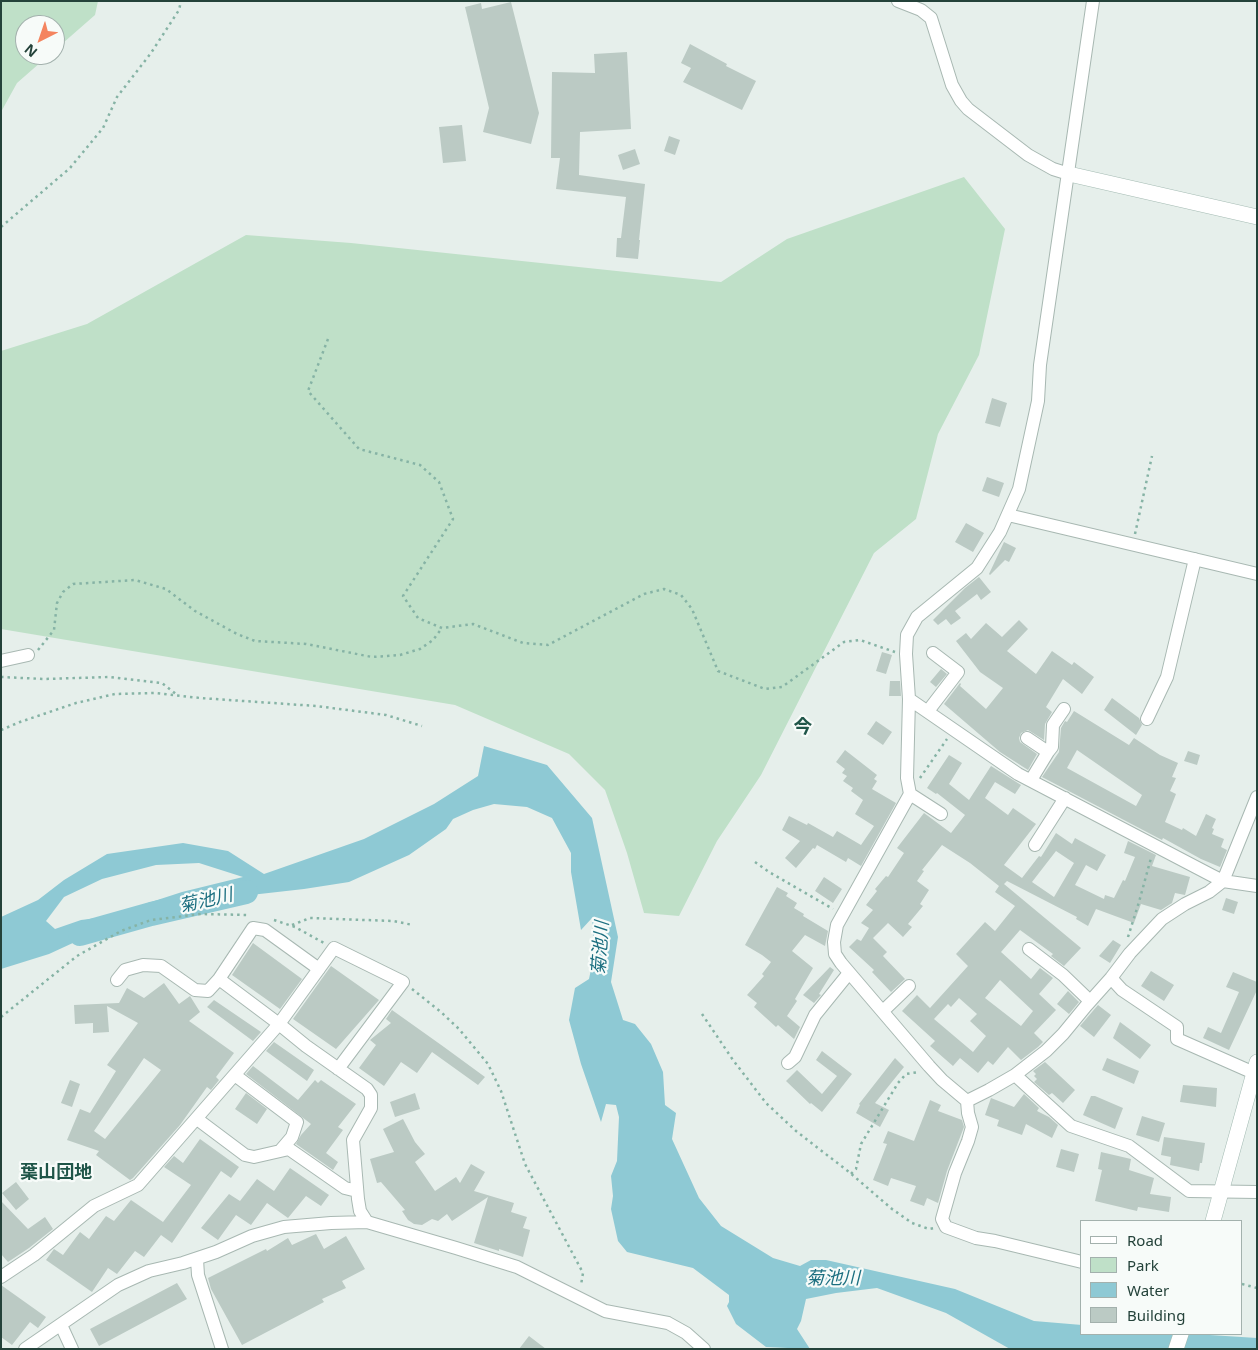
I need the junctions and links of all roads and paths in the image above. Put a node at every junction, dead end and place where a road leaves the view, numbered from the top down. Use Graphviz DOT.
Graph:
graph roads {
  1 [pos="181,1"];
  2 [pos="898,1"];
  3 [pos="1093,1"];
  4 [pos="1069,174"];
  5 [pos="1257,217"];
  6 [pos="1,227"];
  7 [pos="328,340"];
  8 [pos="1152,456"];
  9 [pos="1008,515"];
  10 [pos="1132,545"];
  11 [pos="1195,559"];
  12 [pos="1257,574"];
  13 [pos="442,628"];
  14 [pos="933,652"];
  15 [pos="906,654"];
  16 [pos="28,655"];
  17 [pos="1,661"];
  18 [pos="1,678"];
  19 [pos="177,695"];
  20 [pos="909,699"];
  21 [pos="1064,709"];
  22 [pos="928,711"];
  23 [pos="1147,719"];
  24 [pos="422,726"];
  25 [pos="954,729"];
  26 [pos="1,730"];
  27 [pos="1027,738"];
  28 [pos="1048,752"];
  29 [pos="1031,780"];
  30 [pos="910,794"];
  31 [pos="1257,797"];
  32 [pos="1065,798"];
  33 [pos="941,814"];
  34 [pos="1035,845"];
  35 [pos="1156,846"];
  36 [pos="755,862"];
  37 [pos="1223,881"];
  38 [pos="1257,886"];
  39 [pos="843,914"];
  40 [pos="250,915"];
  41 [pos="267,918"];
  42 [pos="412,925"];
  43 [pos="290,926"];
  44 [pos="334,948"];
  45 [pos="1029,949"];
  46 [pos="1130,953"];
  47 [pos="319,969"];
  48 [pos="849,973"];
  49 [pos="1111,978"];
  50 [pos="219,979"];
  51 [pos="117,980"];
  52 [pos="403,982"];
  53 [pos="909,986"];
  54 [pos="1090,1001"];
  55 [pos="883,1011"];
  56 [pos="702,1014"];
  57 [pos="1,1017"];
  58 [pos="279,1024"];
  59 [pos="788,1063"];
  60 [pos="930,1066"];
  61 [pos="1255,1068"];
  62 [pos="338,1069"];
  63 [pos="1015,1075"];
  64 [pos="236,1076"];
  65 [pos="967,1101"];
  66 [pos="197,1119"];
  67 [pos="280,1151"];
  68 [pos="851,1174"];
  69 [pos="357,1191"];
  70 [pos="1221,1191"];
  71 [pos="1257,1192"];
  72 [pos="1213,1220"];
  73 [pos="366,1222"];
  74 [pos="946,1227"];
  75 [pos="198,1259"];
  76 [pos="1080,1262"];
  77 [pos="1,1277"];
  78 [pos="1243,1284"];
  79 [pos="1257,1288"];
  80 [pos="576,1297"];
  81 [pos="61,1325"];
  82 [pos="1181,1335"];
  83 [pos="25,1349"];
  84 [pos="72,1349"];
  85 [pos="222,1349"];
  86 [pos="704,1349"];
  87 [pos="1176,1349"];
  1 -- 6 [label="path"];
  2 -- 4 [label="street"];
  3 -- 4 [label="street"];
  4 -- 5 [label="street"];
  4 -- 9 [label="street"];
  7 -- 13 [label="path"];
  8 -- 10 [label="path"];
  9 -- 10 [label="street"];
  9 -- 15 [label="street"];
  10 -- 11 [label="street"];
  11 -- 12 [label="street"];
  11 -- 23 [label="street"];
  13 -- 15 [label="path"];
  13 -- 16 [label="path"];
  14 -- 22 [label="street"];
  15 -- 20 [label="street"];
  16 -- 17 [label="street"];
  18 -- 19 [label="path"];
  19 -- 24 [label="path"];
  19 -- 26 [label="path"];
  20 -- 22 [label="street"];
  20 -- 30 [label="street"];
  21 -- 28 [label="street"];
  22 -- 25 [label="street"];
  25 -- 29 [label="street"];
  25 -- 30 [label="path"];
  27 -- 28 [label="street"];
  28 -- 29 [label="street"];
  29 -- 32 [label="street"];
  30 -- 33 [label="street"];
  30 -- 39 [label="street"];
  31 -- 37 [label="street"];
  32 -- 34 [label="street"];
  32 -- 35 [label="street"];
  35 -- 37 [label="street"];
  35 -- 46 [label="path"];
  36 -- 39 [label="path"];
  37 -- 38 [label="street"];
  37 -- 46 [label="street"];
  39 -- 48 [label="street"];
  40 -- 57 [label="path"];
  41 -- 43 [label="path"];
  42 -- 43 [label="path"];
  43 -- 44 [label="path"];
  44 -- 47 [label="street"];
  44 -- 52 [label="street"];
  45 -- 54 [label="street"];
  46 -- 49 [label="street"];
  47 -- 50 [label="street"];
  47 -- 58 [label="street"];
  48 -- 55 [label="street"];
  48 -- 59 [label="street"];
  49 -- 54 [label="street"];
  49 -- 61 [label="street"];
  50 -- 51 [label="street"];
  50 -- 58 [label="street"];
  52 -- 62 [label="street"];
  52 -- 80 [label="path"];
  53 -- 55 [label="street"];
  54 -- 63 [label="street"];
  55 -- 60 [label="street"];
  56 -- 68 [label="path"];
  58 -- 62 [label="street"];
  58 -- 64 [label="street"];
  60 -- 65 [label="street"];
  60 -- 68 [label="path"];
  61 -- 70 [label="street"];
  62 -- 69 [label="street"];
  63 -- 65 [label="street"];
  63 -- 70 [label="street"];
  64 -- 66 [label="street"];
  64 -- 67 [label="street"];
  65 -- 74 [label="street"];
  66 -- 67 [label="street"];
  66 -- 77 [label="street"];
  67 -- 69 [label="street"];
  68 -- 74 [label="path"];
  69 -- 73 [label="street"];
  70 -- 71 [label="street"];
  70 -- 72 [label="street"];
  73 -- 75 [label="street"];
  73 -- 80 [label="street"];
  74 -- 76 [label="street"];
  75 -- 81 [label="street"];
  75 -- 85 [label="street"];
  78 -- 79 [label="path"];
  80 -- 86 [label="street"];
  81 -- 83 [label="street"];
  81 -- 84 [label="street"];
  82 -- 87 [label="street"];
}
